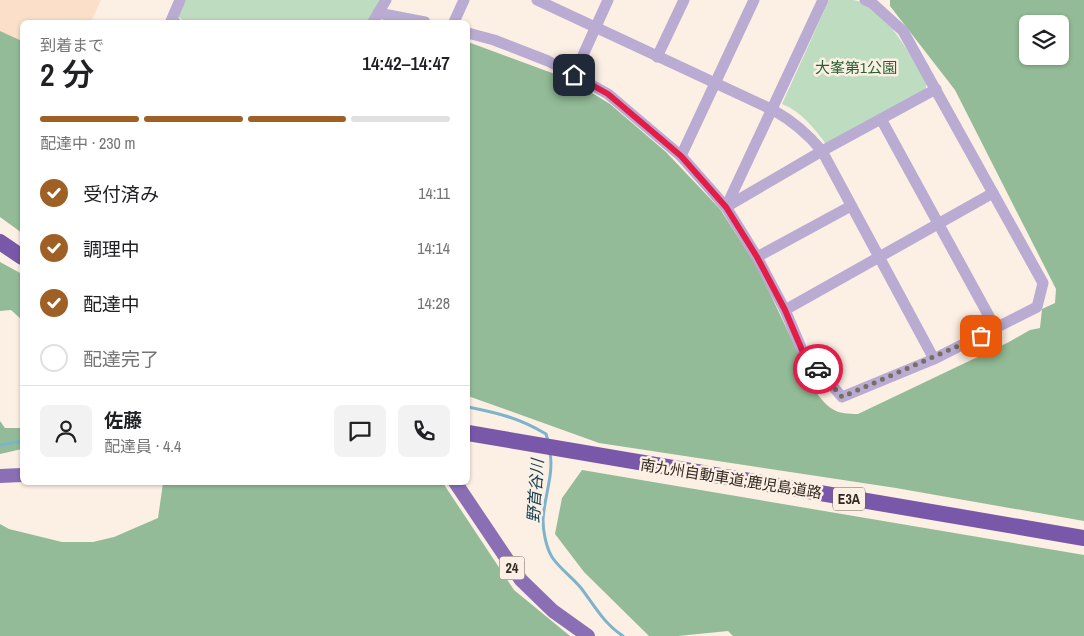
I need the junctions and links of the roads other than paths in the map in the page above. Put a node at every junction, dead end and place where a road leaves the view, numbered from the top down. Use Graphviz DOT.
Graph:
graph roads {
  1 [pos="180,0"];
  2 [pos="386,0"];
  3 [pos="464,0"];
  4 [pos="537,0"];
  5 [pos="608,0"];
  6 [pos="684,0"];
  7 [pos="754,0"];
  8 [pos="824,0"];
  9 [pos="870,1"];
  10 [pos="376,18"];
  11 [pos="171,20"];
  12 [pos="400,20"];
  13 [pos="455,20"];
  14 [pos="595,28"];
  15 [pos="470,33"];
  16 [pos="657,57"];
  17 [pos="574,75"];
  18 [pos="715,83"];
  19 [pos="936,89"];
  20 [pos="773,110"];
  21 [pos="881,119"];
  22 [pos="822,151"];
  23 [pos="681,156"];
  24 [pos="993,193"];
  25 [pos="851,206"];
  26 [pos="726,207"];
  27 [pos="938,224"];
  28 [pos="0,242"];
  29 [pos="20,255"];
  30 [pos="757,257"];
  31 [pos="878,258"];
  32 [pos="785,310"];
  33 [pos="996,329"];
  34 [pos="934,359"];
  35 [pos="470,433"];
  36 [pos="20,475"];
  37 [pos="0,476"];
  38 [pos="457,485"];
  39 [pos="1084,538"];
  40 [pos="588,636"];
  1 -- 11 [label="street"];
  2 -- 10 [label="street"];
  3 -- 13 [label="street"];
  4 -- 14 [label="street"];
  5 -- 14 [label="street"];
  6 -- 16 [label="street"];
  7 -- 18 [label="street"];
  8 -- 20 [label="street"];
  9 -- 19 [label="street"];
  10 -- 12 [label="street"];
  14 -- 16 [label="street"];
  14 -- 17 [label="street"];
  15 -- 17 [label="street"];
  16 -- 18 [label="street"];
  17 -- 23 [label="street"];
  18 -- 20 [label="street"];
  18 -- 23 [label="street"];
  19 -- 21 [label="street"];
  19 -- 24 [label="street"];
  20 -- 22 [label="street"];
  20 -- 26 [label="street"];
  21 -- 22 [label="street"];
  21 -- 27 [label="street"];
  22 -- 25 [label="street"];
  22 -- 26 [label="street"];
  23 -- 26 [label="street"];
  24 -- 27 [label="street"];
  24 -- 33 [label="street"];
  25 -- 30 [label="street"];
  25 -- 31 [label="street"];
  26 -- 30 [label="street"];
  27 -- 31 [label="street"];
  27 -- 33 [label="street"];
  28 -- 29 [label="highway"];
  30 -- 32 [label="street"];
  31 -- 32 [label="street"];
  31 -- 34 [label="street"];
  32 -- 34 [label="street"];
  33 -- 34 [label="street"];
  35 -- 39 [label="highway, 南九州自動車道;鹿児島道路 / E3A"];
  36 -- 37 [label="main road"];
  38 -- 40 [label="main road, 24"];
}
